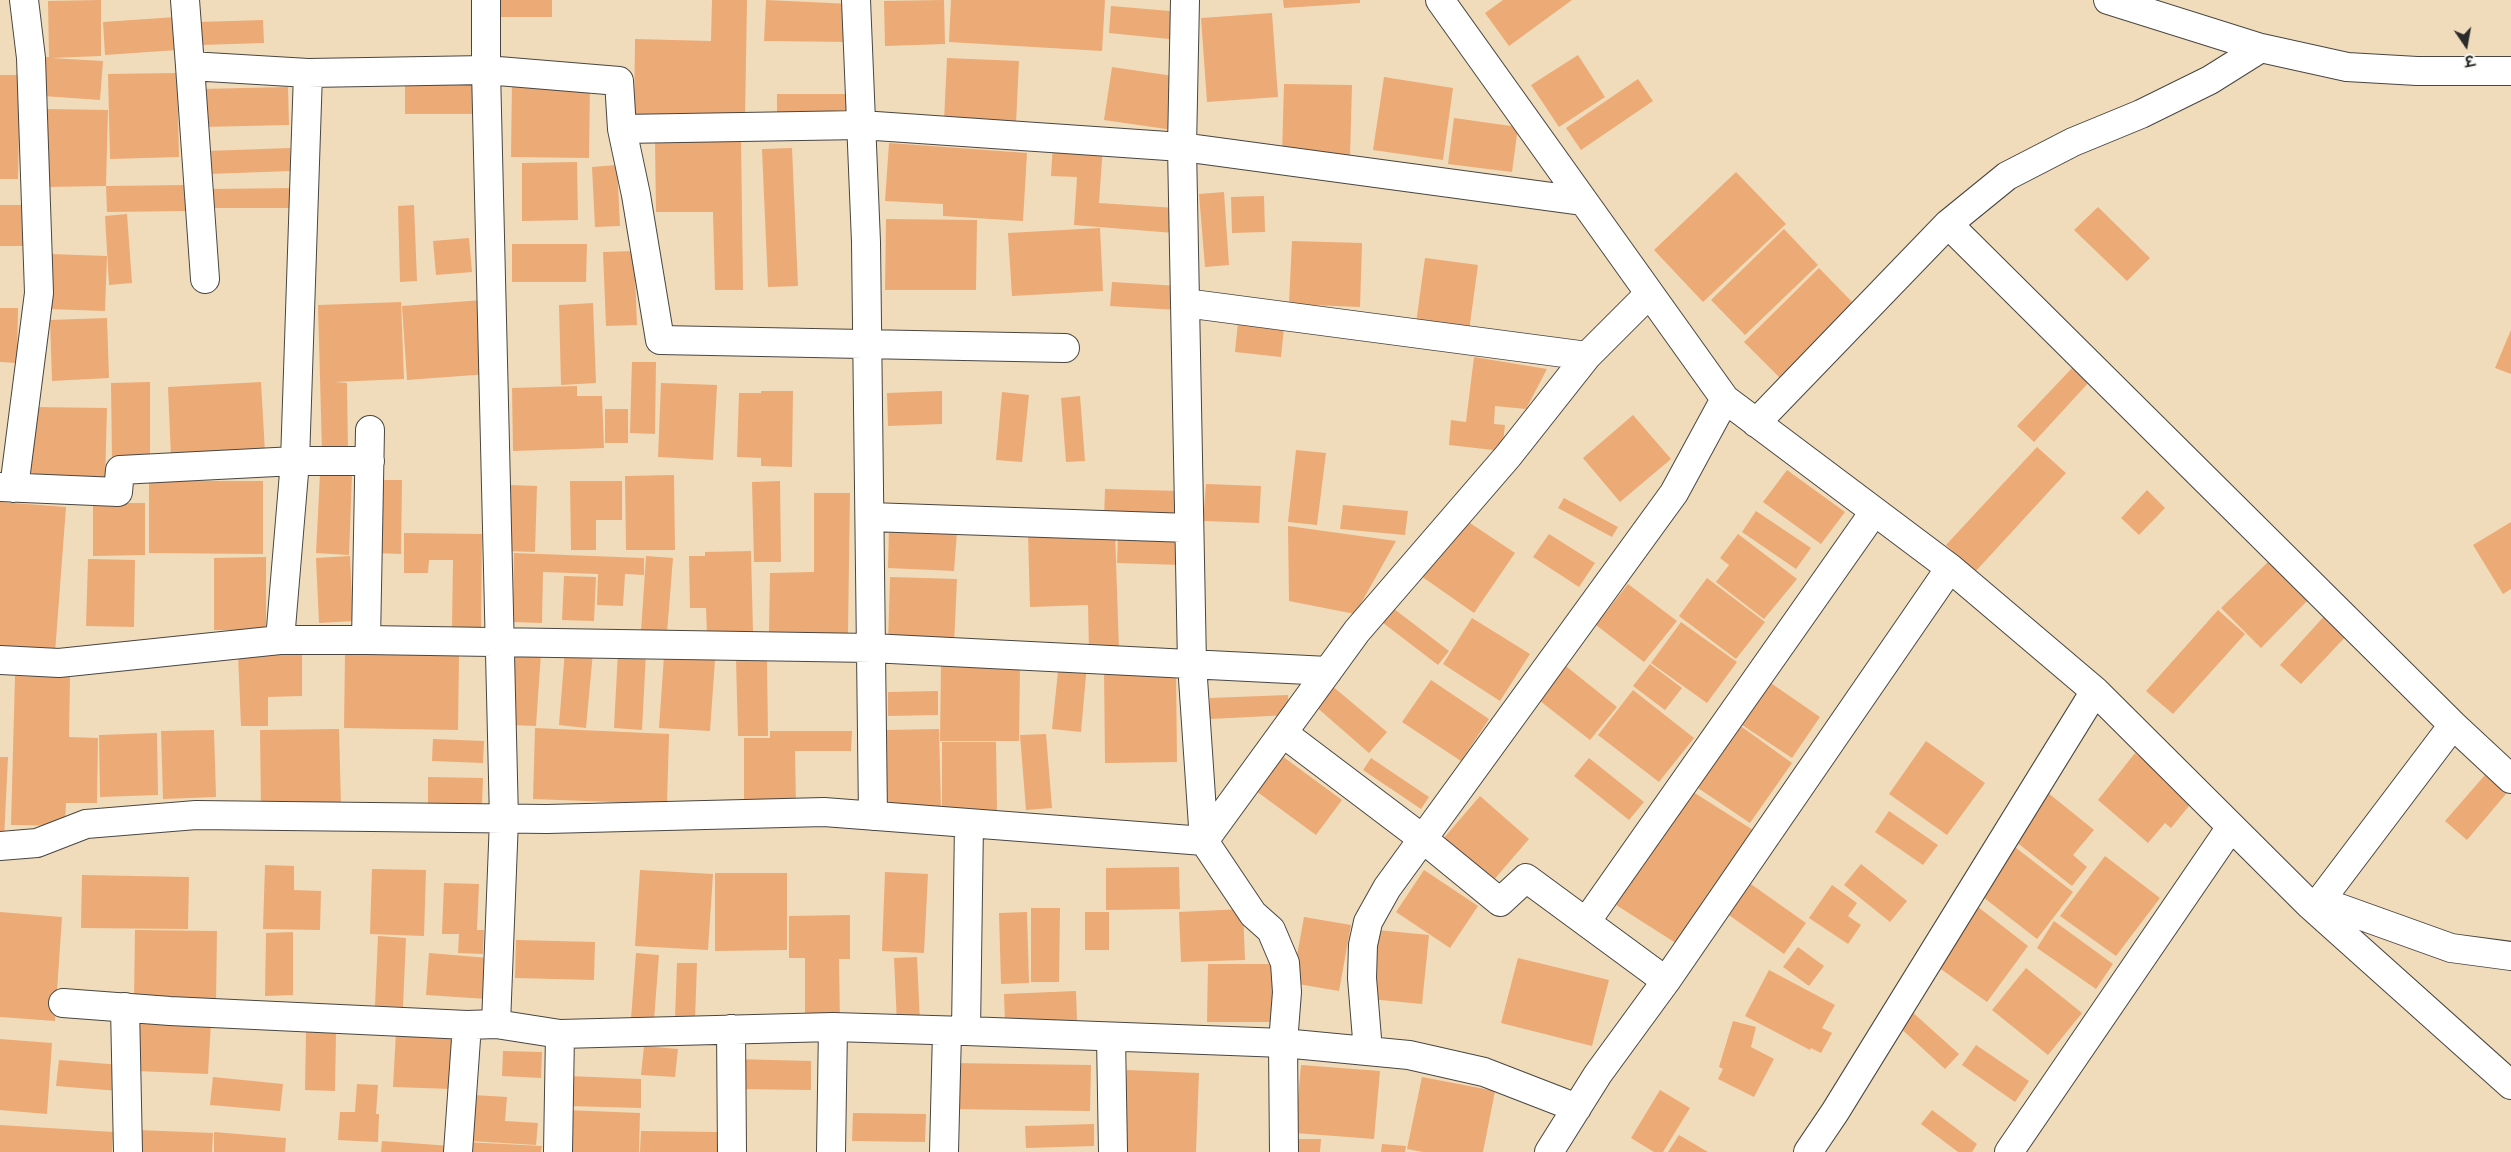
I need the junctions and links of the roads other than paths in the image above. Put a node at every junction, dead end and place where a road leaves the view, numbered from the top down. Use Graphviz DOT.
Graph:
graph roads {
  1 [pos="24,0"];
  2 [pos="185,0"];
  3 [pos="486,0"];
  4 [pos="856,0"];
  5 [pos="1184,0"];
  6 [pos="1440,0"];
  7 [pos="2108,0"];
  8 [pos="2261,48"];
  9 [pos="190,66"];
  10 [pos="486,70"];
  11 [pos="2511,71"];
  12 [pos="308,72"];
  13 [pos="861,125"];
  14 [pos="622,128"];
  15 [pos="1182,147"];
  16 [pos="1582,201"];
  17 [pos="1948,224"];
  18 [pos="205,279"];
  19 [pos="1649,294"];
  20 [pos="1185,303"];
  21 [pos="867,342"];
  22 [pos="1065,348"];
  23 [pos="1587,356"];
  24 [pos="1724,399"];
  25 [pos="1756,423"];
  26 [pos="370,430"];
  27 [pos="295,461"];
  28 [pos="370,461"];
  29 [pos="7,488"];
  30 [pos="1874,512"];
  31 [pos="870,517"];
  32 [pos="1189,528"];
  33 [pos="1950,568"];
  34 [pos="280,640"];
  35 [pos="366,640"];
  36 [pos="498,643"];
  37 [pos="871,648"];
  38 [pos="0,660"];
  39 [pos="1192,664"];
  40 [pos="1328,671"];
  41 [pos="2095,691"];
  42 [pos="2453,725"];
  43 [pos="1283,733"];
  44 [pos="2511,779"];
  45 [pos="873,816"];
  46 [pos="504,819"];
  47 [pos="969,823"];
  48 [pos="2231,827"];
  49 [pos="1423,839"];
  50 [pos="1204,841"];
  51 [pos="0,846"];
  52 [pos="2315,903"];
  53 [pos="1586,922"];
  54 [pos="2511,956"];
  55 [pos="1666,981"];
  56 [pos="62,1003"];
  57 [pos="125,1007"];
  58 [pos="496,1024"];
  59 [pos="467,1025"];
  60 [pos="832,1027"];
  61 [pos="731,1029"];
  62 [pos="956,1031"];
  63 [pos="560,1034"];
  64 [pos="1111,1037"];
  65 [pos="1283,1043"];
  66 [pos="1368,1051"];
  67 [pos="2511,1084"];
  68 [pos="1577,1108"];
  69 [pos="128,1152"];
  70 [pos="458,1152"];
  71 [pos="558,1152"];
  72 [pos="732,1152"];
  73 [pos="831,1152"];
  74 [pos="944,1152"];
  75 [pos="1113,1152"];
  76 [pos="1284,1152"];
  77 [pos="1549,1152"];
  78 [pos="1808,1152"];
  79 [pos="2009,1152"];
  1 -- 29 [label="street"];
  2 -- 9 [label="street"];
  3 -- 10 [label="street"];
  4 -- 13 [label="street"];
  5 -- 15 [label="street"];
  6 -- 16 [label="street"];
  7 -- 8 [label="street"];
  8 -- 11 [label="street"];
  8 -- 17 [label="street"];
  9 -- 12 [label="street"];
  9 -- 18 [label="street"];
  10 -- 12 [label="street"];
  10 -- 14 [label="street"];
  10 -- 36 [label="street"];
  12 -- 27 [label="street"];
  13 -- 14 [label="street"];
  13 -- 15 [label="street"];
  13 -- 21 [label="street"];
  14 -- 21 [label="street"];
  15 -- 16 [label="street"];
  15 -- 20 [label="street"];
  16 -- 19 [label="street"];
  17 -- 25 [label="street"];
  17 -- 42 [label="street"];
  19 -- 23 [label="street"];
  19 -- 24 [label="street"];
  20 -- 23 [label="street"];
  20 -- 32 [label="street"];
  21 -- 22 [label="street"];
  21 -- 31 [label="street"];
  23 -- 40 [label="street"];
  24 -- 25 [label="street"];
  24 -- 49 [label="street"];
  25 -- 30 [label="street"];
  26 -- 28 [label="street"];
  27 -- 28 [label="street"];
  27 -- 29 [label="street"];
  27 -- 34 [label="street"];
  28 -- 35 [label="street"];
  30 -- 33 [label="street"];
  30 -- 53 [label="street"];
  31 -- 32 [label="street"];
  31 -- 37 [label="street"];
  32 -- 39 [label="street"];
  33 -- 41 [label="street"];
  33 -- 55 [label="street"];
  34 -- 35 [label="street"];
  34 -- 38 [label="street"];
  35 -- 36 [label="street"];
  36 -- 37 [label="street"];
  36 -- 46 [label="street"];
  37 -- 39 [label="street"];
  37 -- 45 [label="street"];
  39 -- 40 [label="street"];
  39 -- 50 [label="street"];
  40 -- 43 [label="street"];
  41 -- 48 [label="street"];
  41 -- 78 [label="street"];
  42 -- 44 [label="street"];
  42 -- 52 [label="street"];
  43 -- 49 [label="street"];
  43 -- 50 [label="street"];
  45 -- 46 [label="street"];
  45 -- 47 [label="street"];
  46 -- 51 [label="street"];
  46 -- 58 [label="street"];
  47 -- 50 [label="street"];
  47 -- 62 [label="street"];
  48 -- 52 [label="street"];
  48 -- 79 [label="street"];
  49 -- 53 [label="street"];
  49 -- 66 [label="street"];
  50 -- 65 [label="street"];
  52 -- 54 [label="street"];
  52 -- 67 [label="street"];
  53 -- 55 [label="street"];
  55 -- 68 [label="street"];
  56 -- 57 [label="street"];
  57 -- 59 [label="street"];
  57 -- 69 [label="street"];
  58 -- 59 [label="street"];
  58 -- 63 [label="street"];
  59 -- 70 [label="street"];
  60 -- 61 [label="street"];
  60 -- 62 [label="street"];
  60 -- 73 [label="street"];
  61 -- 63 [label="street"];
  61 -- 72 [label="street"];
  62 -- 64 [label="street"];
  62 -- 74 [label="street"];
  63 -- 71 [label="street"];
  64 -- 65 [label="street"];
  64 -- 75 [label="street"];
  65 -- 66 [label="street"];
  65 -- 76 [label="street"];
  66 -- 68 [label="street"];
  68 -- 77 [label="street"];
}
